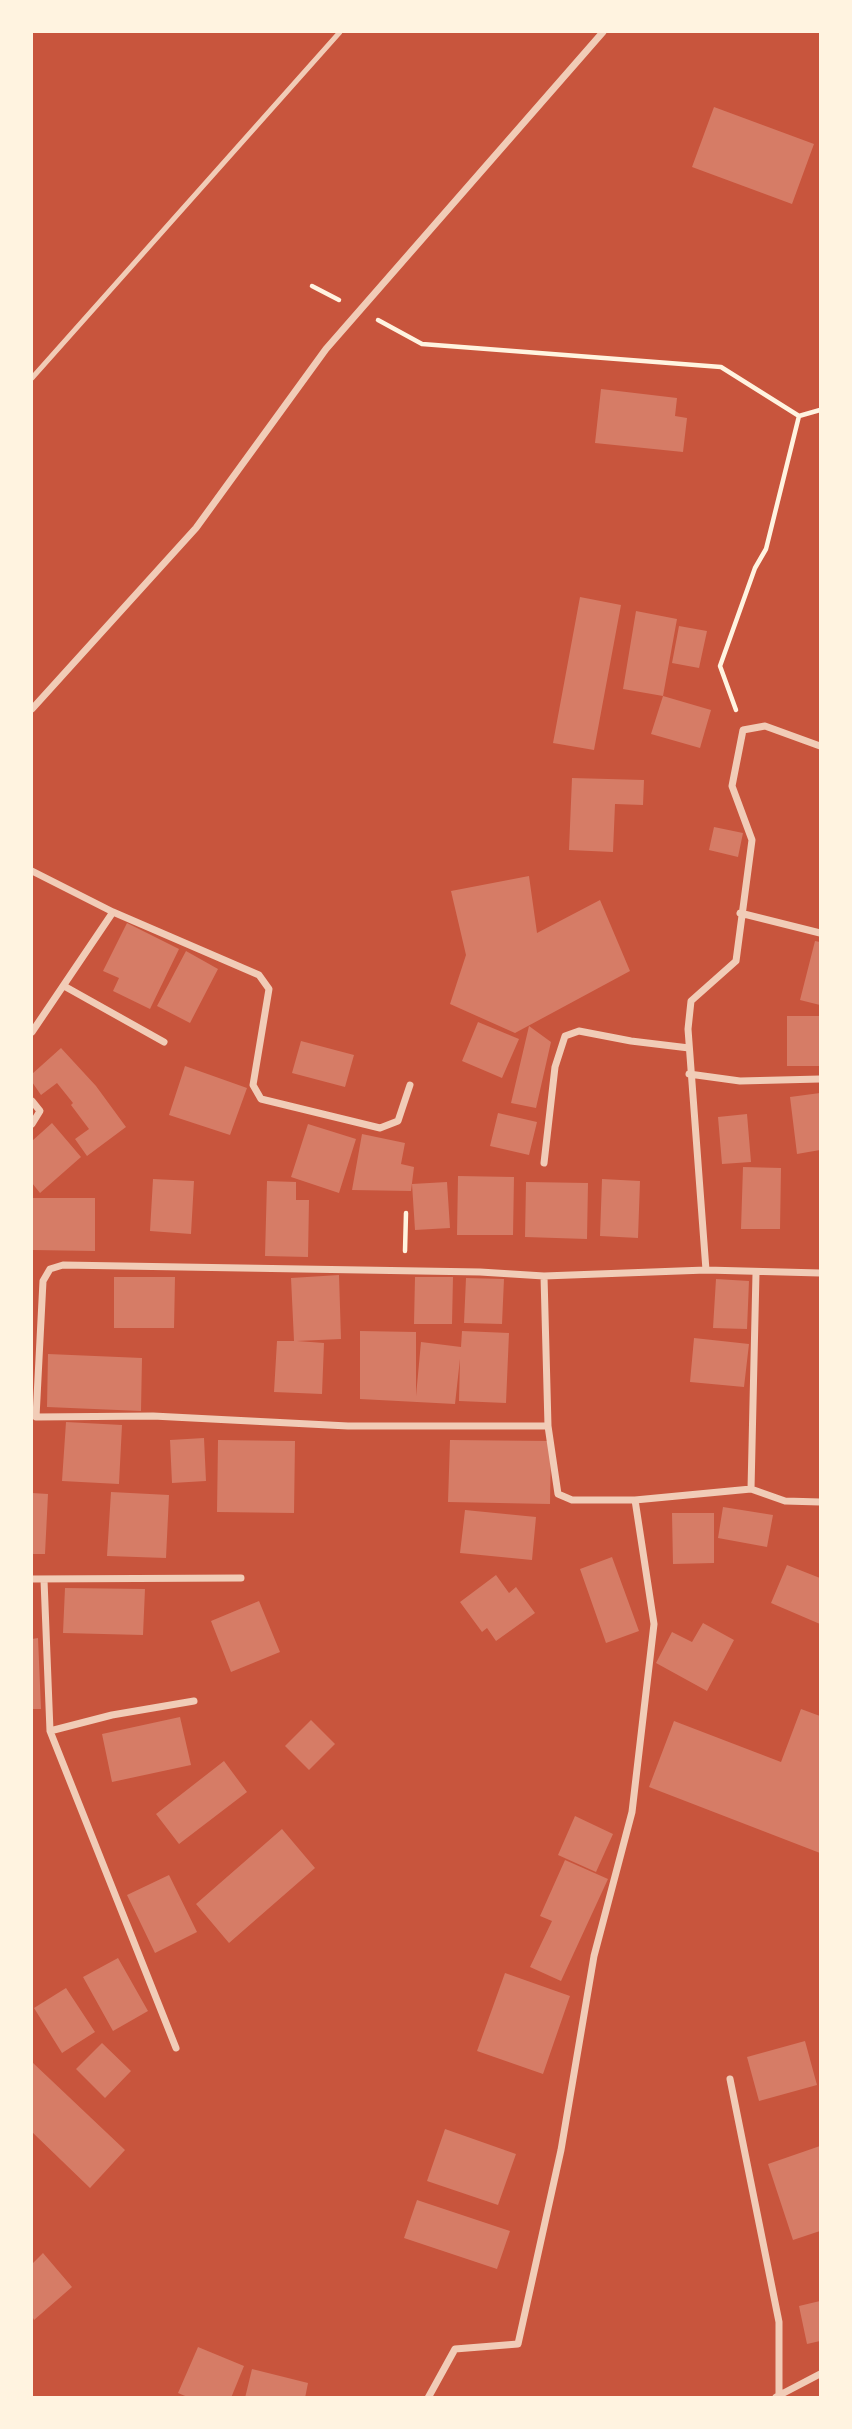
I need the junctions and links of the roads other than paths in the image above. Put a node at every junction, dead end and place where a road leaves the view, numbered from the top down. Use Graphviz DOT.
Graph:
graph roads {
  1 [pos="340,32"];
  2 [pos="603,32"];
  3 [pos="32,378"];
  4 [pos="32,709"];
  5 [pos="821,746"];
  6 [pos="32,871"];
  7 [pos="113,912"];
  8 [pos="740,913"];
  9 [pos="821,933"];
  10 [pos="64,986"];
  11 [pos="32,1032"];
  12 [pos="164,1042"];
  13 [pos="689,1048"];
  14 [pos="690,1074"];
  15 [pos="821,1079"];
  16 [pos="410,1085"];
  17 [pos="32,1101"];
  18 [pos="32,1124"];
  19 [pos="544,1163"];
  20 [pos="706,1270"];
  21 [pos="756,1273"];
  22 [pos="821,1273"];
  23 [pos="544,1276"];
  24 [pos="548,1426"];
  25 [pos="751,1489"];
  26 [pos="635,1500"];
  27 [pos="821,1502"];
  28 [pos="241,1578"];
  29 [pos="32,1580"];
  30 [pos="44,1580"];
  31 [pos="194,1701"];
  32 [pos="50,1731"];
  33 [pos="176,2048"];
  34 [pos="730,2080"];
  35 [pos="821,2374"];
  36 [pos="777,2397"];
  37 [pos="428,2398"];
  1 -- 3 [label="lane"];
  2 -- 4 [label="street"];
  5 -- 8 [label="street"];
  6 -- 7 [label="street"];
  7 -- 10 [label="street"];
  7 -- 16 [label="street"];
  8 -- 9 [label="street"];
  8 -- 13 [label="street"];
  10 -- 11 [label="street"];
  10 -- 12 [label="street"];
  13 -- 14 [label="street"];
  13 -- 19 [label="street"];
  14 -- 15 [label="street"];
  14 -- 20 [label="street"];
  17 -- 18 [label="street"];
  20 -- 21 [label="street"];
  20 -- 23 [label="street"];
  21 -- 22 [label="street"];
  21 -- 25 [label="street"];
  23 -- 24 [label="street"];
  23 -- 24 [label="street"];
  24 -- 26 [label="street"];
  25 -- 26 [label="street"];
  25 -- 27 [label="street"];
  26 -- 37 [label="street"];
  28 -- 30 [label="street"];
  29 -- 30 [label="street"];
  30 -- 32 [label="street"];
  31 -- 32 [label="street"];
  32 -- 33 [label="street"];
  34 -- 36 [label="street"];
  35 -- 36 [label="street"];
}
